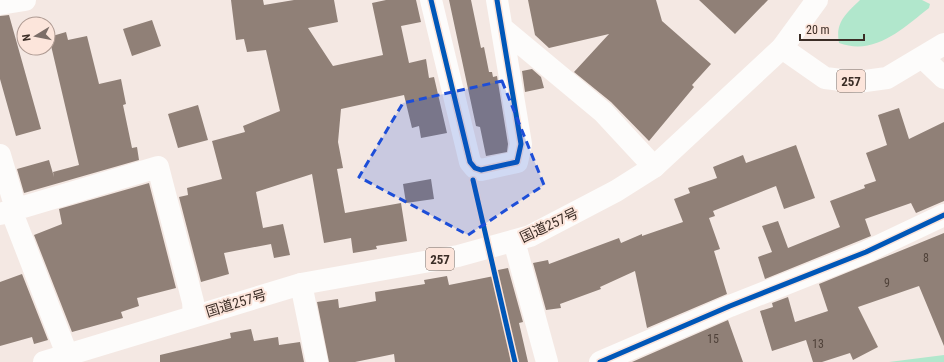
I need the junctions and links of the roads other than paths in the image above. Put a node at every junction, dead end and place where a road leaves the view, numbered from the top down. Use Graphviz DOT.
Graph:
graph roads {
  1 [pos="25,0"];
  2 [pos="431,0"];
  3 [pos="498,0"];
  4 [pos="817,0"];
  5 [pos="0,4"];
  6 [pos="502,28"];
  7 [pos="944,44"];
  8 [pos="782,48"];
  9 [pos="923,58"];
  10 [pos="944,78"];
  11 [pos="0,156"];
  12 [pos="654,167"];
  13 [pos="9,211"];
  14 [pos="944,215"];
  15 [pos="514,241"];
  16 [pos="301,284"];
  17 [pos="194,315"];
  18 [pos="69,358"];
  19 [pos="44,362"];
  20 [pos="317,362"];
  21 [pos="547,362"];
  22 [pos="600,362"];
  1 -- 5 [label="main road"];
  2 -- 6 [label="main road"];
  3 -- 6 [label="main road"];
  4 -- 8 [label="main road, 国道257号"];
  6 -- 12 [label="main road"];
  7 -- 9 [label="main road, 257"];
  8 -- 9 [label="main road, 257"];
  8 -- 12 [label="main road, 国道257号 / 257"];
  9 -- 10 [label="main road"];
  11 -- 13 [label="main road"];
  12 -- 15 [label="main road, 国道257号 / 257"];
  13 -- 17 [label="main road"];
  13 -- 18 [label="main road"];
  14 -- 22 [label="main road"];
  15 -- 16 [label="main road, 国道257号 / 257"];
  15 -- 21 [label="main road"];
  16 -- 17 [label="main road, 国道257号 / 257"];
  16 -- 20 [label="main road"];
  17 -- 18 [label="main road, 国道257号 / 257"];
  18 -- 19 [label="main road, 国道257号 / 257"];
}
